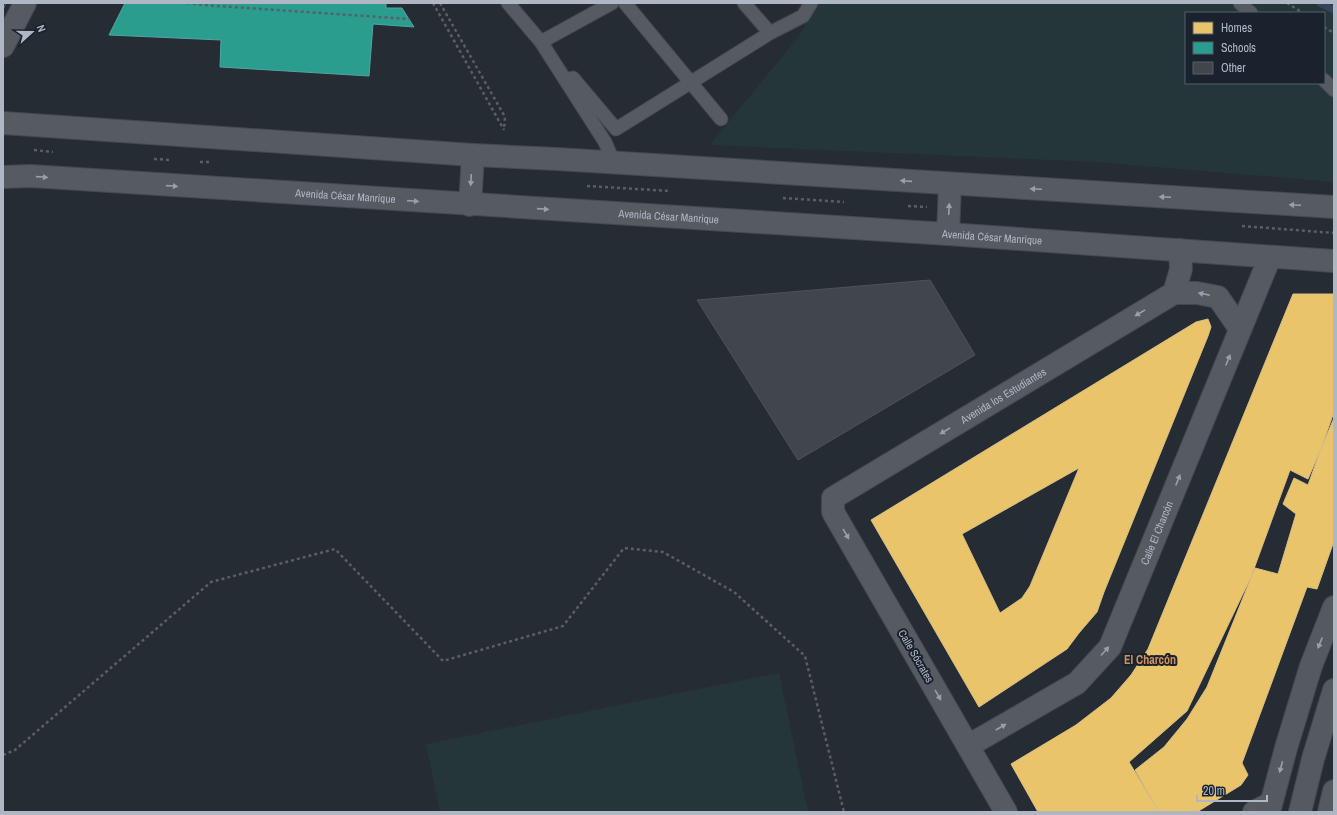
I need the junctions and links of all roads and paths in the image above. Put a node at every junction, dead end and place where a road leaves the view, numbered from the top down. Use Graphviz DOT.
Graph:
graph roads {
  1 [pos="25,3"];
  2 [pos="187,3"];
  3 [pos="433,3"];
  4 [pos="440,3"];
  5 [pos="508,3"];
  6 [pos="612,3"];
  7 [pos="625,3"];
  8 [pos="744,3"];
  9 [pos="811,3"];
  10 [pos="1240,3"];
  11 [pos="1287,3"];
  12 [pos="1250,12"];
  13 [pos="1301,12"];
  14 [pos="409,19"];
  15 [pos="1325,28"];
  16 [pos="770,32"];
  17 [pos="1334,33"];
  18 [pos="541,42"];
  19 [pos="3,46"];
  20 [pos="566,80"];
  21 [pos="1325,81"];
  22 [pos="692,83"];
  23 [pos="1334,90"];
  24 [pos="721,119"];
  25 [pos="3,123"];
  26 [pos="472,155"];
  27 [pos="614,163"];
  28 [pos="3,177"];
  29 [pos="950,184"];
  30 [pos="580,186"];
  31 [pos="673,192"];
  32 [pos="779,198"];
  33 [pos="848,202"];
  34 [pos="470,205"];
  35 [pos="902,205"];
  36 [pos="934,207"];
  37 [pos="1334,207"];
  38 [pos="948,234"];
  39 [pos="1180,250"];
  40 [pos="1270,257"];
  41 [pos="1334,261"];
  42 [pos="1174,293"];
  43 [pos="1240,329"];
  44 [pos="833,498"];
  45 [pos="1334,607"];
  46 [pos="1334,690"];
  47 [pos="968,746"];
  48 [pos="3,755"];
  49 [pos="1334,791"];
  50 [pos="1265,809"];
  51 [pos="844,812"];
  52 [pos="1006,812"];
  53 [pos="1300,812"];
  54 [pos="1329,812"];
  1 -- 19 [label="street"];
  2 -- 14 [label="path"];
  3 -- 4 [label="path"];
  5 -- 18 [label="lane"];
  6 -- 18 [label="lane"];
  7 -- 22 [label="lane"];
  8 -- 16 [label="lane"];
  9 -- 16 [label="lane"];
  10 -- 12 [label="lane"];
  11 -- 13 [label="path"];
  15 -- 17 [label="path"];
  16 -- 22 [label="lane"];
  18 -- 20 [label="lane"];
  20 -- 22 [label="lane"];
  20 -- 27 [label="lane"];
  21 -- 23 [label="lane"];
  22 -- 24 [label="lane"];
  25 -- 26 [label="street"];
  26 -- 27 [label="street"];
  26 -- 34 [label="street, one-way"];
  29 -- 27 [label="street, one-way"];
  28 -- 34 [label="street, Avenida César Manrique, one-way"];
  37 -- 29 [label="street, one-way"];
  38 -- 29 [label="street, one-way"];
  30 -- 31 [label="path"];
  32 -- 33 [label="path"];
  34 -- 38 [label="street, Avenida César Manrique, one-way"];
  35 -- 36 [label="path"];
  38 -- 39 [label="street, Avenida César Manrique"];
  39 -- 40 [label="street, Avenida César Manrique"];
  39 -- 42 [label="street"];
  40 -- 41 [label="street, Avenida César Manrique"];
  40 -- 43 [label="street, Calle El Charcón"];
  43 -- 42 [label="street, one-way"];
  42 -- 44 [label="street, Avenida los Estudiantes, one-way"];
  47 -- 43 [label="street, Calle El Charcón, one-way"];
  44 -- 47 [label="street, Calle Sócrates, one-way"];
  45 -- 50 [label="main road, one-way"];
  46 -- 53 [label="main road"];
  47 -- 52 [label="street, Calle Sócrates"];
  48 -- 51 [label="path"];
  49 -- 54 [label="main road"];
}
